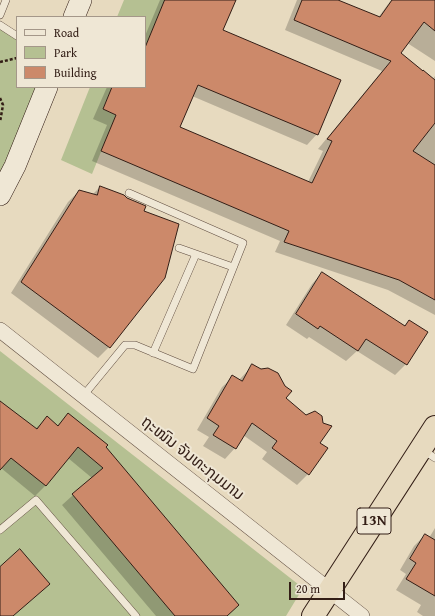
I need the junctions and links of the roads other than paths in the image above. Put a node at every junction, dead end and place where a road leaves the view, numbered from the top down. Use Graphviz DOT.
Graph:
graph roads {
  1 [pos="6,0"];
  2 [pos="81,0"];
  3 [pos="0,15"];
  4 [pos="74,16"];
  5 [pos="0,25"];
  6 [pos="16,35"];
  7 [pos="47,88"];
  8 [pos="129,193"];
  9 [pos="0,195"];
  10 [pos="179,248"];
  11 [pos="196,254"];
  12 [pos="234,267"];
  13 [pos="0,330"];
  14 [pos="153,353"];
  15 [pos="83,396"];
  16 [pos="435,427"];
  17 [pos="428,453"];
  18 [pos="0,530"];
  19 [pos="329,591"];
  20 [pos="136,616"];
  21 [pos="313,616"];
  22 [pos="362,616"];
  1 -- 3 [label="lane"];
  2 -- 4 [label="street"];
  5 -- 6 [label="lane"];
  7 -- 9 [label="street"];
  8 -- 12 [label="lane"];
  10 -- 11 [label="lane"];
  11 -- 12 [label="lane"];
  11 -- 14 [label="lane"];
  12 -- 14 [label="lane"];
  13 -- 15 [label="street, ຖະໜົນ ຈັນທະກຸມມານ"];
  14 -- 15 [label="lane"];
  15 -- 19 [label="street, ຖະໜົນ ຈັນທະກຸມມານ"];
  16 -- 17 [label="highway, 13N"];
  17 -- 19 [label="highway, 13N"];
  18 -- 20 [label="lane"];
  19 -- 21 [label="highway, 13N"];
  19 -- 22 [label="street, ຖະໜົນ ຈັນທະກຸມມານ"];
}
